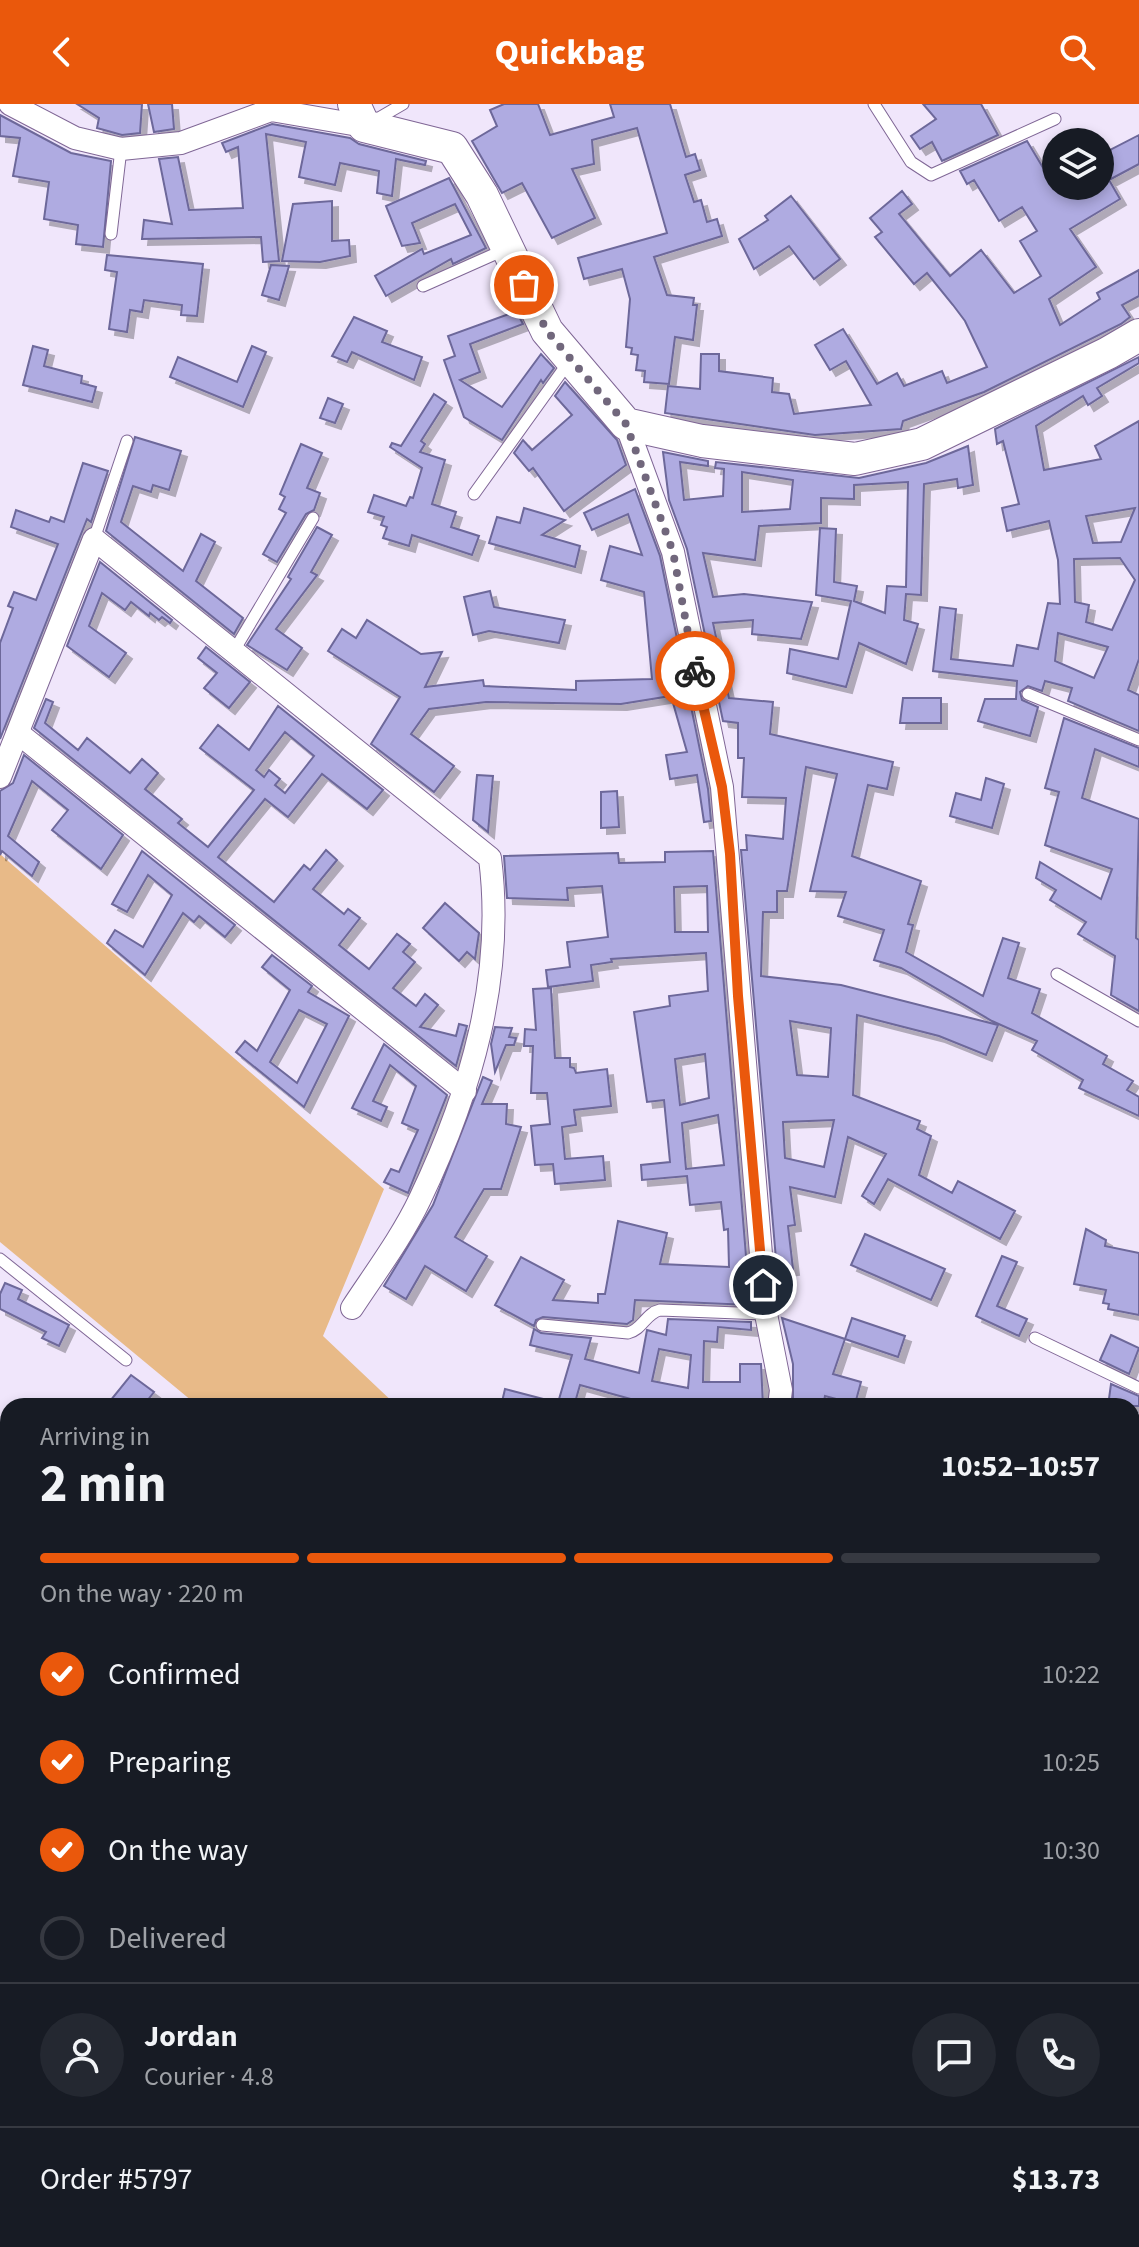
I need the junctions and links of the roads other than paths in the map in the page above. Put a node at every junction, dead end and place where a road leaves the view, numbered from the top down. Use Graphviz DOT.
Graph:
graph roads {
  1 [pos="10,104"];
  2 [pos="403,104"];
  3 [pos="874,104"];
  4 [pos="359,115"];
  5 [pos="1055,119"];
  6 [pos="121,149"];
  7 [pos="111,234"];
  8 [pos="509,248"];
  9 [pos="423,286"];
  10 [pos="1139,335"];
  11 [pos="571,359"];
  12 [pos="626,424"];
  13 [pos="127,441"];
  14 [pos="474,494"];
  15 [pos="313,518"];
  16 [pos="94,539"];
  17 [pos="235,649"];
  18 [pos="1028,694"];
  19 [pos="18,733"];
  20 [pos="1139,740"];
  21 [pos="0,777"];
  22 [pos="1057,974"];
  23 [pos="1139,1021"];
  24 [pos="465,1091"];
  25 [pos="0,1259"];
  26 [pos="352,1308"];
  27 [pos="766,1314"];
  28 [pos="542,1325"];
  29 [pos="1035,1338"];
  30 [pos="126,1360"];
  31 [pos="1139,1388"];
  32 [pos="780,1398"];
  1 -- 6 [label="street"];
  2 -- 4 [label="lane"];
  3 -- 5 [label="lane"];
  4 -- 6 [label="street"];
  4 -- 8 [label="street"];
  6 -- 7 [label="lane"];
  8 -- 9 [label="lane"];
  8 -- 11 [label="street"];
  10 -- 12 [label="street"];
  11 -- 12 [label="street"];
  11 -- 14 [label="lane"];
  12 -- 27 [label="street"];
  13 -- 16 [label="lane"];
  15 -- 17 [label="lane"];
  16 -- 17 [label="street"];
  16 -- 19 [label="street"];
  17 -- 24 [label="street"];
  18 -- 20 [label="lane"];
  19 -- 21 [label="street"];
  19 -- 24 [label="street"];
  22 -- 23 [label="lane"];
  24 -- 26 [label="street"];
  25 -- 30 [label="lane"];
  27 -- 28 [label="lane"];
  27 -- 32 [label="street"];
  29 -- 31 [label="lane"];
}
